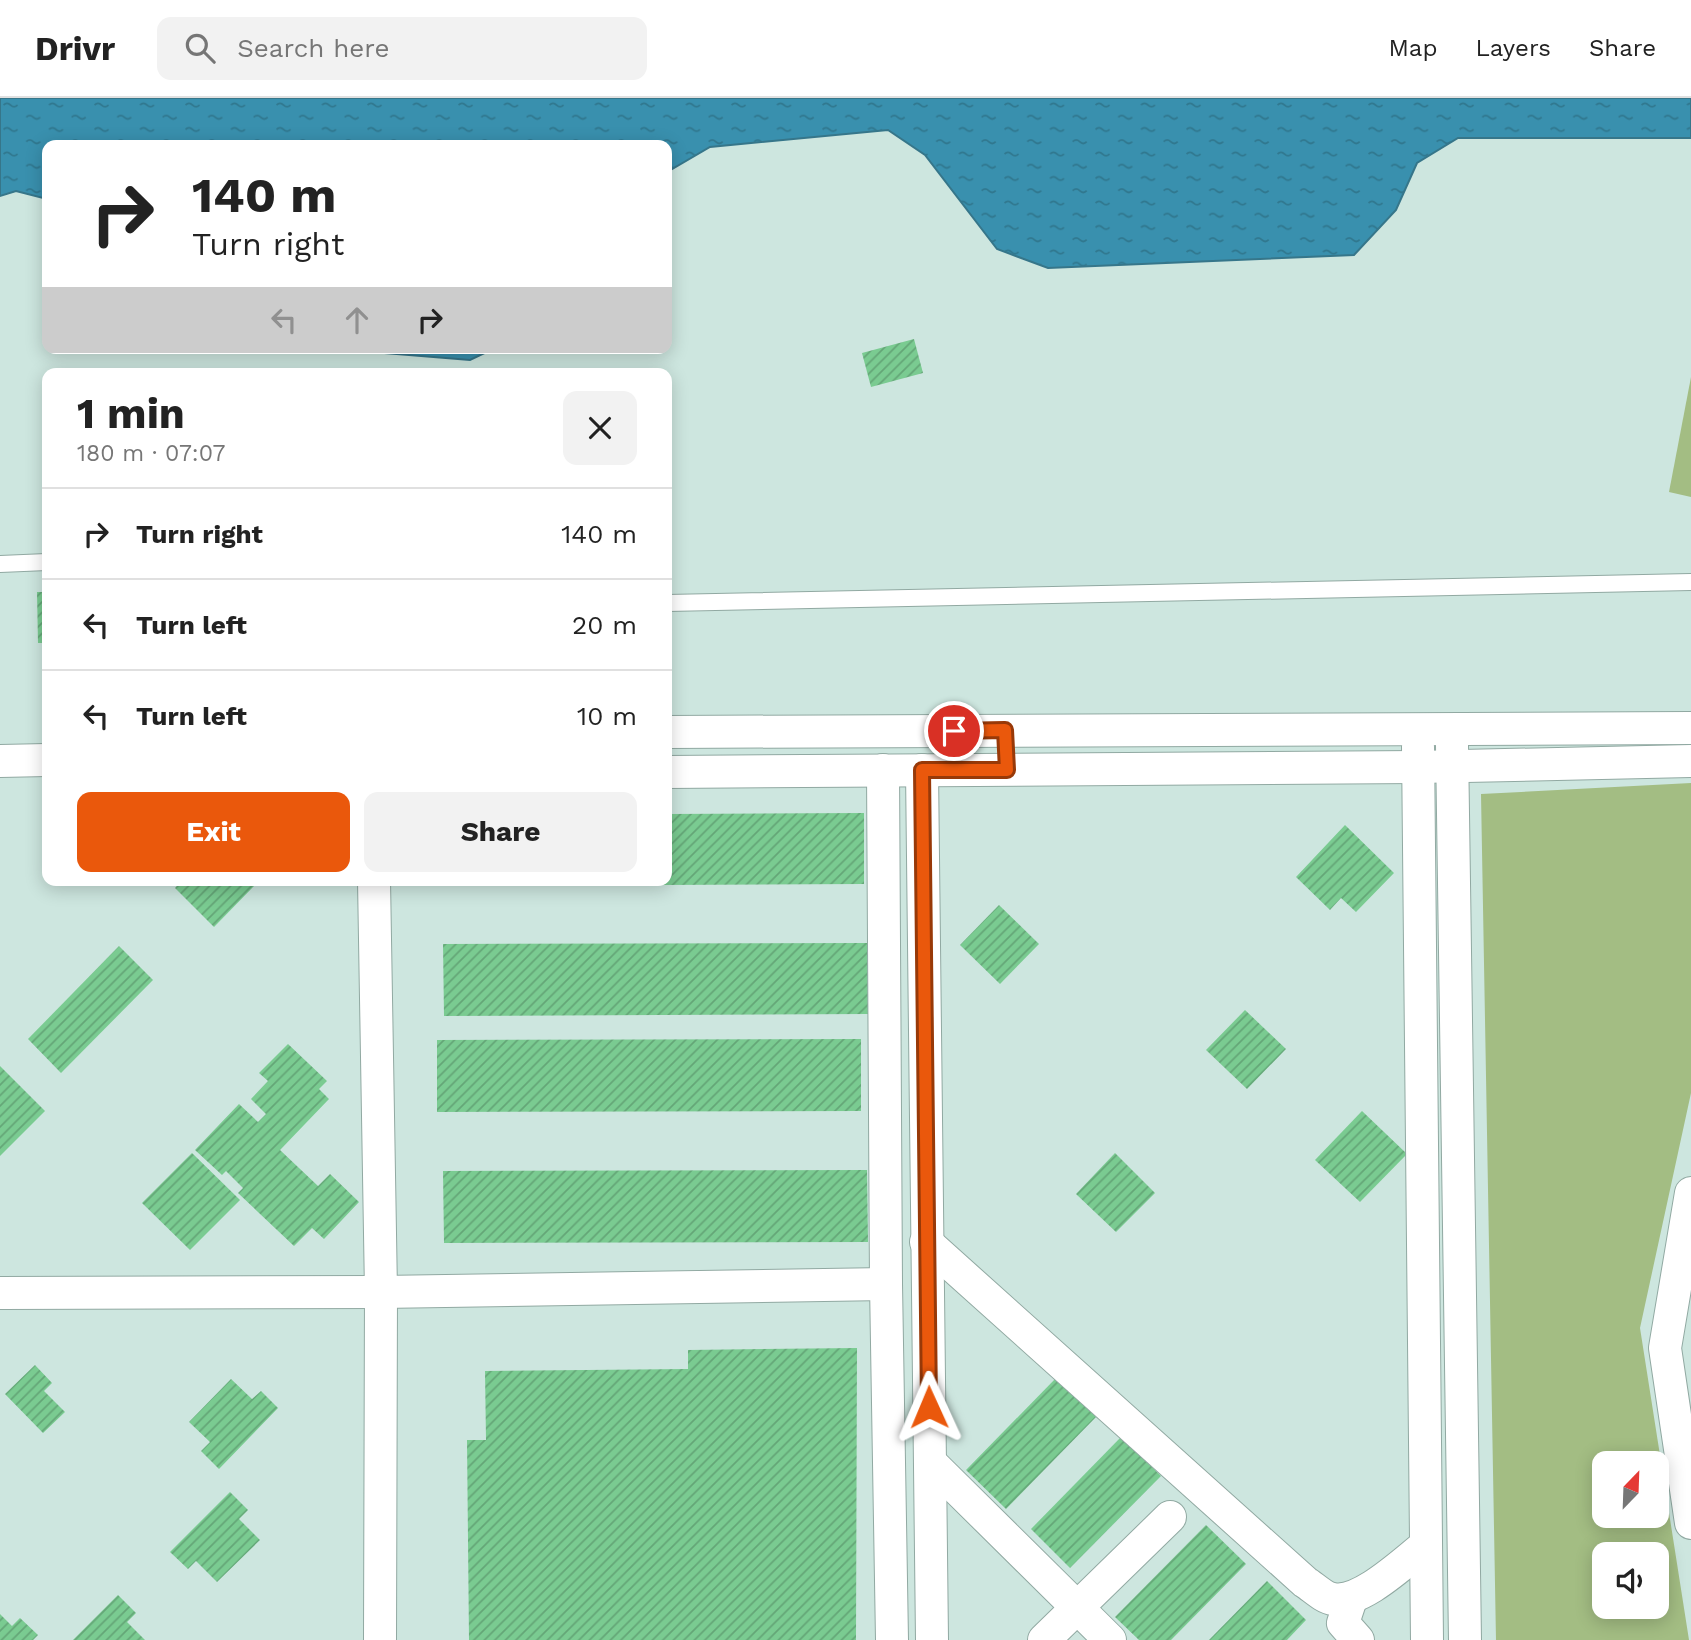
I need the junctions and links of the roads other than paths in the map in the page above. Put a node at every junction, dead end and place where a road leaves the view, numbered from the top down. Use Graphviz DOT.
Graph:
graph roads {
  1 [pos="42,562"];
  2 [pos="0,564"];
  3 [pos="1691,582"];
  4 [pos="672,603"];
  5 [pos="1691,727"];
  6 [pos="1418,728"];
  7 [pos="1451,729"];
  8 [pos="1005,730"];
  9 [pos="800,731"];
  10 [pos="672,732"];
  11 [pos="42,760"];
  12 [pos="0,761"];
  13 [pos="1691,761"];
  14 [pos="1452,766"];
  15 [pos="1418,767"];
  16 [pos="883,770"];
  17 [pos="922,770"];
  18 [pos="1007,770"];
  19 [pos="802,771"];
  20 [pos="672,772"];
  21 [pos="374,886"];
  22 [pos="1691,1194"];
  23 [pos="886,1203"];
  24 [pos="927,1204"];
  25 [pos="1422,1210"];
  26 [pos="1458,1211"];
  27 [pos="1687,1229"];
  28 [pos="926,1242"];
  29 [pos="886,1284"];
  30 [pos="381,1292"];
  31 [pos="0,1293"];
  32 [pos="1678,1350"];
  33 [pos="930,1462"];
  34 [pos="1425,1471"];
  35 [pos="1462,1471"];
  36 [pos="1690,1503"];
  37 [pos="1170,1517"];
  38 [pos="1426,1545"];
  39 [pos="891,1602"];
  40 [pos="932,1603"];
  41 [pos="1077,1606"];
  42 [pos="1345,1625"];
  43 [pos="380,1640"];
  44 [pos="892,1640"];
  45 [pos="932,1640"];
  46 [pos="1044,1640"];
  47 [pos="1111,1640"];
  48 [pos="1427,1640"];
  49 [pos="1465,1640"];
  1 -- 2 [label="lane"];
  3 -- 4 [label="lane"];
  5 -- 7 [label="street"];
  6 -- 7 [label="street"];
  6 -- 8 [label="street"];
  6 -- 15 [label="street"];
  7 -- 14 [label="street"];
  8 -- 9 [label="street"];
  8 -- 18 [label="street"];
  9 -- 10 [label="street"];
  9 -- 19 [label="street"];
  11 -- 12 [label="street"];
  13 -- 14 [label="street"];
  14 -- 15 [label="street"];
  14 -- 26 [label="street"];
  15 -- 18 [label="street"];
  15 -- 25 [label="street"];
  16 -- 17 [label="street"];
  16 -- 19 [label="street"];
  16 -- 23 [label="street"];
  17 -- 18 [label="street"];
  17 -- 24 [label="street"];
  19 -- 20 [label="street"];
  21 -- 30 [label="street"];
  22 -- 27 [label="street"];
  23 -- 24 [label="street"];
  23 -- 29 [label="street"];
  24 -- 28 [label="street"];
  25 -- 26 [label="street"];
  25 -- 34 [label="street"];
  26 -- 35 [label="street"];
  27 -- 32 [label="street"];
  28 -- 33 [label="street"];
  28 -- 42 [label="street"];
  29 -- 30 [label="street"];
  29 -- 39 [label="street"];
  30 -- 31 [label="street"];
  30 -- 43 [label="street"];
  32 -- 36 [label="street"];
  33 -- 40 [label="street"];
  33 -- 41 [label="street"];
  34 -- 35 [label="street"];
  34 -- 38 [label="street"];
  35 -- 49 [label="street"];
  37 -- 41 [label="street"];
  38 -- 42 [label="street"];
  38 -- 48 [label="street"];
  39 -- 40 [label="street"];
  39 -- 44 [label="street"];
  40 -- 45 [label="street"];
  41 -- 46 [label="street"];
  41 -- 47 [label="street"];
}
